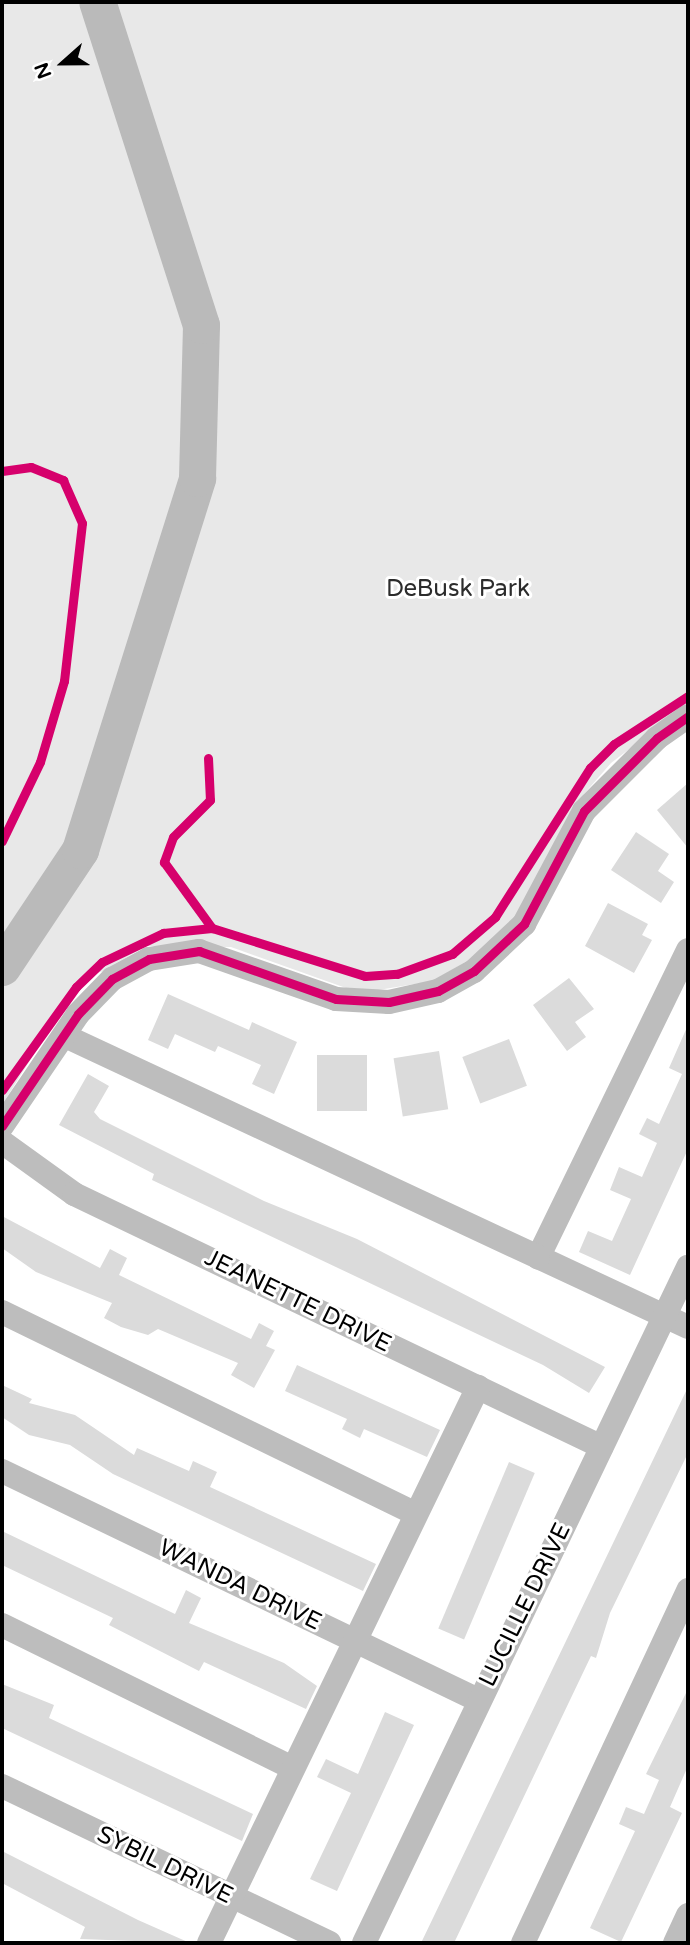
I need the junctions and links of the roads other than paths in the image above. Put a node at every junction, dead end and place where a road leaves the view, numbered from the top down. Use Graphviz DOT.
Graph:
graph roads {
  1 [pos="688,716"];
  2 [pos="688,950"];
  3 [pos="65,1036"];
  4 [pos="2,1126"];
  5 [pos="2,1142"];
  6 [pos="538,1257"];
  7 [pos="688,1268"];
  8 [pos="2,1312"];
  9 [pos="665,1317"];
  10 [pos="688,1328"];
  11 [pos="478,1387"];
  12 [pos="602,1447"];
  13 [pos="2,1471"];
  14 [pos="415,1513"];
  15 [pos="688,1590"];
  16 [pos="2,1625"];
  17 [pos="352,1640"];
  18 [pos="478,1700"];
  19 [pos="293,1768"];
  20 [pos="2,1786"];
  21 [pos="231,1896"];
  22 [pos="688,1915"];
  23 [pos="209,1943"];
  24 [pos="329,1943"];
  25 [pos="364,1943"];
  26 [pos="523,1943"];
  27 [pos="675,1943"];
  1 -- 3 [label="street"];
  2 -- 6 [label="street"];
  3 -- 4 [label="street"];
  3 -- 6 [label="street"];
  5 -- 11 [label="street, JEANETTE DRIVE"];
  6 -- 9 [label="street"];
  7 -- 9 [label="street, LUCILLE DRIVE"];
  8 -- 14 [label="street"];
  9 -- 10 [label="street"];
  9 -- 12 [label="street, LUCILLE DRIVE"];
  11 -- 12 [label="street, JEANETTE DRIVE"];
  11 -- 14 [label="street"];
  12 -- 18 [label="street, LUCILLE DRIVE"];
  13 -- 17 [label="street, WANDA DRIVE"];
  14 -- 17 [label="street"];
  15 -- 26 [label="street"];
  16 -- 19 [label="street"];
  17 -- 18 [label="street, WANDA DRIVE"];
  17 -- 19 [label="street"];
  18 -- 25 [label="street, LUCILLE DRIVE"];
  19 -- 21 [label="street"];
  20 -- 21 [label="street, SYBIL DRIVE"];
  21 -- 23 [label="street"];
  21 -- 24 [label="street, SYBIL DRIVE"];
  22 -- 27 [label="street"];
}
